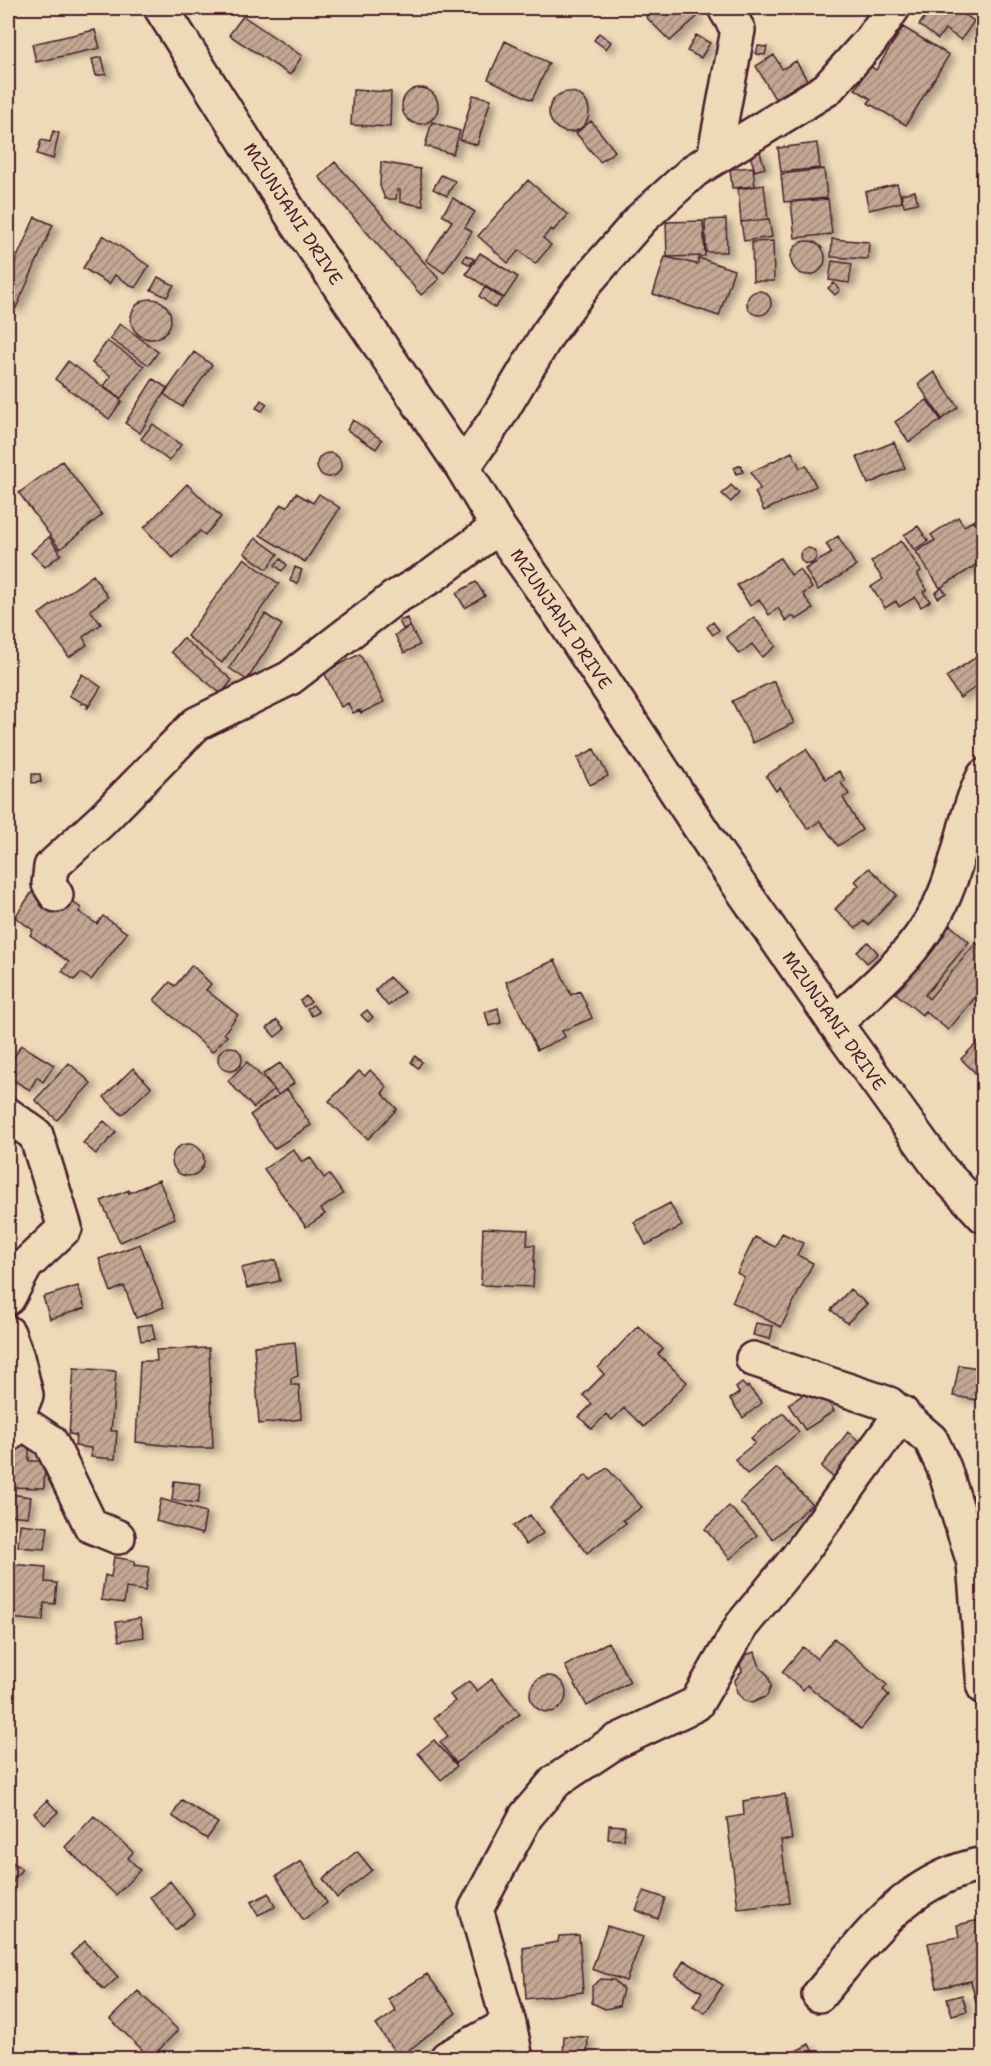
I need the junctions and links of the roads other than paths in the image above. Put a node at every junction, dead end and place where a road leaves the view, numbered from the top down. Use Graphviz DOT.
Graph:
graph roads {
  1 [pos="161,8"];
  2 [pos="725,8"];
  3 [pos="893,8"];
  4 [pos="714,158"];
  5 [pos="463,468"];
  6 [pos="498,527"];
  7 [pos="984,776"];
  8 [pos="56,895"];
  9 [pos="835,1023"];
  10 [pos="8,1115"];
  11 [pos="984,1216"];
  12 [pos="8,1298"];
  13 [pos="8,1333"];
  14 [pos="753,1359"];
  15 [pos="902,1413"];
  16 [pos="12,1427"];
  17 [pos="118,1537"];
  18 [pos="984,1687"];
  19 [pos="984,1864"];
  20 [pos="819,1995"];
  21 [pos="509,2024"];
  22 [pos="447,2058"];
  23 [pos="516,2058"];
  1 -- 5 [label="street, MZUNJANI DRIVE"];
  2 -- 4 [label="street"];
  3 -- 4 [label="street"];
  4 -- 5 [label="street"];
  5 -- 6 [label="street, MZUNJANI DRIVE"];
  6 -- 8 [label="street"];
  6 -- 9 [label="street, MZUNJANI DRIVE"];
  7 -- 9 [label="street"];
  9 -- 11 [label="street, MZUNJANI DRIVE"];
  10 -- 12 [label="street"];
  13 -- 16 [label="street"];
  14 -- 15 [label="street"];
  15 -- 18 [label="street"];
  15 -- 21 [label="street"];
  16 -- 17 [label="street"];
  19 -- 20 [label="street"];
  21 -- 22 [label="street"];
  21 -- 23 [label="street"];
}
